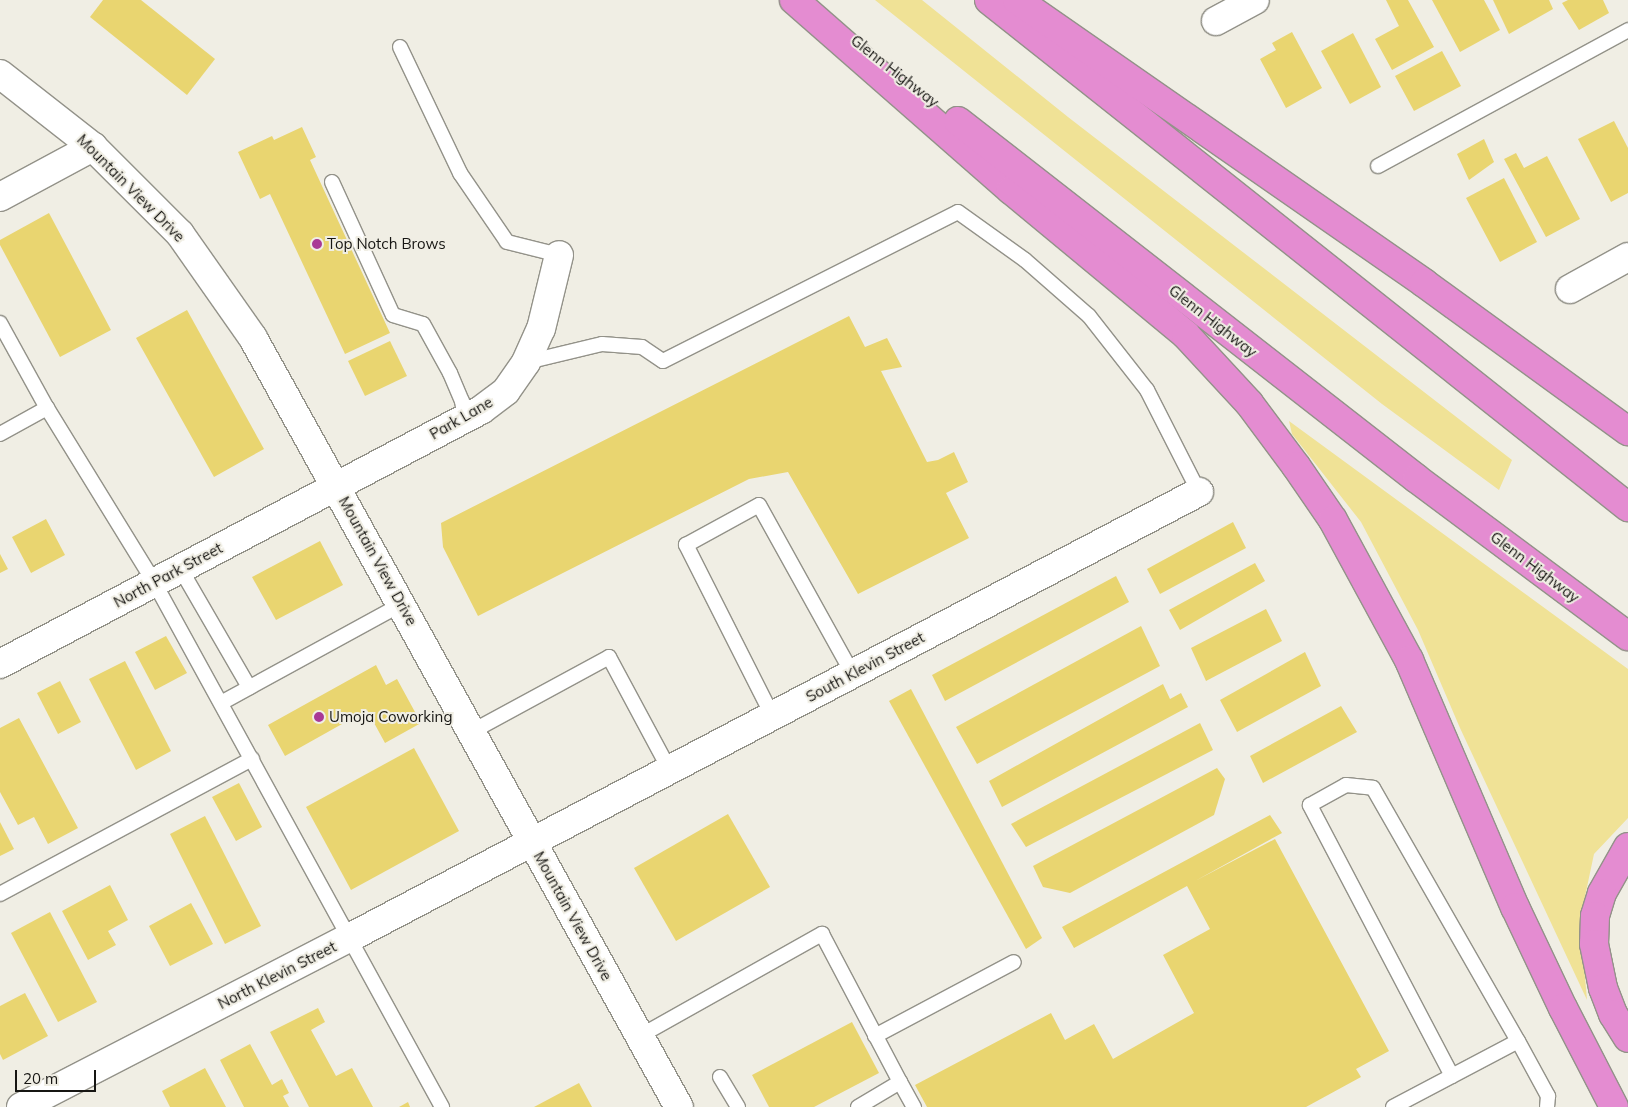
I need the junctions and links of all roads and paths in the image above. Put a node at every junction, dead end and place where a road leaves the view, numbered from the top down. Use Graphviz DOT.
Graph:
graph roads {
  1 [pos="794,0"];
  2 [pos="804,0"];
  3 [pos="989,0"];
  4 [pos="1017,0"];
  5 [pos="1255,0"];
  6 [pos="1216,21"];
  7 [pos="1628,30"];
  8 [pos="400,47"];
  9 [pos="0,74"];
  10 [pos="93,147"];
  11 [pos="1378,166"];
  12 [pos="332,182"];
  13 [pos="0,197"];
  14 [pos="559,255"];
  15 [pos="1628,256"];
  16 [pos="1570,289"];
  17 [pos="0,323"];
  18 [pos="526,362"];
  19 [pos="47,408"];
  20 [pos="465,418"];
  21 [pos="1628,431"];
  22 [pos="0,434"];
  23 [pos="337,485"];
  24 [pos="1199,492"];
  25 [pos="1628,507"];
  26 [pos="180,568"];
  27 [pos="154,582"];
  28 [pos="402,604"];
  29 [pos="1628,636"];
  30 [pos="0,664"];
  31 [pos="852,673"];
  32 [pos="249,687"];
  33 [pos="221,703"];
  34 [pos="772,715"];
  35 [pos="471,732"];
  36 [pos="252,759"];
  37 [pos="669,769"];
  38 [pos="531,841"];
  39 [pos="1628,847"];
  40 [pos="0,894"];
  41 [pos="349,938"];
  42 [pos="1014,962"];
  43 [pos="640,1036"];
  44 [pos="875,1036"];
  45 [pos="1628,1038"];
  46 [pos="1518,1041"];
  47 [pos="1452,1076"];
  48 [pos="720,1077"];
  49 [pos="900,1082"];
  50 [pos="21,1107"];
  51 [pos="442,1107"];
  52 [pos="679,1107"];
  53 [pos="738,1107"];
  54 [pos="858,1107"];
  55 [pos="914,1107"];
  56 [pos="1393,1107"];
  57 [pos="1548,1107"];
  58 [pos="1614,1107"];
  1 -- 58 [label="highway"];
  2 -- 29 [label="highway, Glenn Highway"];
  3 -- 25 [label="highway"];
  4 -- 21 [label="highway"];
  5 -- 6 [label="street"];
  7 -- 11 [label="lane"];
  8 -- 14 [label="lane"];
  9 -- 10 [label="street, Mountain View Drive"];
  10 -- 13 [label="street"];
  10 -- 23 [label="street, Mountain View Drive"];
  12 -- 20 [label="lane"];
  14 -- 18 [label="street, Park Lane"];
  15 -- 16 [label="street"];
  17 -- 19 [label="lane"];
  18 -- 20 [label="street, Park Lane"];
  18 -- 24 [label="lane"];
  19 -- 22 [label="lane"];
  19 -- 27 [label="lane"];
  20 -- 23 [label="street, Park Lane"];
  23 -- 26 [label="street, North Park Street"];
  23 -- 28 [label="street, Mountain View Drive"];
  24 -- 31 [label="street, South Klevin Street"];
  26 -- 27 [label="street, North Park Street"];
  26 -- 32 [label="lane"];
  27 -- 30 [label="street, North Park Street"];
  27 -- 33 [label="lane"];
  28 -- 32 [label="lane"];
  28 -- 35 [label="street, Mountain View Drive"];
  31 -- 34 [label="street, South Klevin Street"];
  31 -- 34 [label="lane"];
  32 -- 33 [label="lane"];
  33 -- 36 [label="lane"];
  34 -- 37 [label="street, South Klevin Street"];
  35 -- 37 [label="lane"];
  35 -- 38 [label="street, Mountain View Drive"];
  36 -- 40 [label="lane"];
  36 -- 41 [label="lane"];
  37 -- 38 [label="street, South Klevin Street"];
  38 -- 41 [label="street, North Klevin Street"];
  38 -- 43 [label="street, Mountain View Drive"];
  39 -- 45 [label="highway"];
  41 -- 50 [label="street, North Klevin Street"];
  41 -- 51 [label="lane"];
  42 -- 44 [label="lane"];
  43 -- 44 [label="lane"];
  43 -- 52 [label="street, Mountain View Drive"];
  44 -- 49 [label="lane"];
  46 -- 47 [label="lane"];
  46 -- 47 [label="lane"];
  46 -- 57 [label="lane"];
  47 -- 56 [label="lane"];
  48 -- 53 [label="lane"];
  49 -- 54 [label="lane"];
  49 -- 55 [label="lane"];
}
